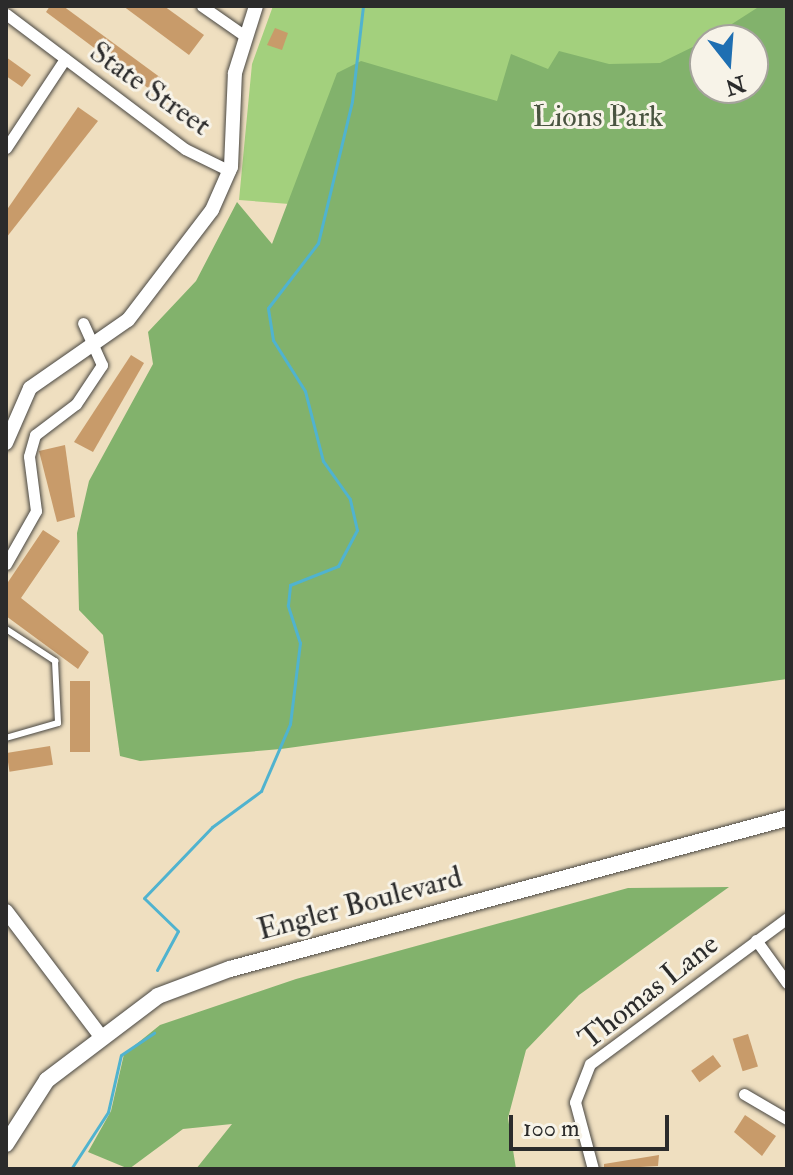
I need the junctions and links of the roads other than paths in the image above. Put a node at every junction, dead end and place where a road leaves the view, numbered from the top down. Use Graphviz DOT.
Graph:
graph roads {
  1 [pos="202,6"];
  2 [pos="256,6"];
  3 [pos="7,16"];
  4 [pos="245,36"];
  5 [pos="65,59"];
  6 [pos="6,148"];
  7 [pos="230,171"];
  8 [pos="83,323"];
  9 [pos="94,338"];
  10 [pos="6,443"];
  11 [pos="6,564"];
  12 [pos="6,629"];
  13 [pos="6,738"];
  14 [pos="787,818"];
  15 [pos="6,911"];
  16 [pos="787,918"];
  17 [pos="756,940"];
  18 [pos="787,983"];
  19 [pos="99,1034"];
  20 [pos="744,1094"];
  21 [pos="787,1119"];
  22 [pos="6,1144"];
  23 [pos="593,1169"];
  1 -- 4 [label="street"];
  2 -- 4 [label="street"];
  3 -- 5 [label="street, State Street"];
  4 -- 7 [label="street"];
  5 -- 6 [label="street"];
  5 -- 7 [label="street, State Street"];
  7 -- 9 [label="street"];
  8 -- 9 [label="street"];
  9 -- 10 [label="street"];
  9 -- 11 [label="street"];
  12 -- 13 [label="lane"];
  14 -- 19 [label="main road, Engler Boulevard"];
  15 -- 19 [label="street"];
  16 -- 17 [label="street, Thomas Lane"];
  17 -- 18 [label="street"];
  17 -- 23 [label="street, Thomas Lane"];
  19 -- 22 [label="main road, Engler Boulevard"];
  20 -- 21 [label="street"];
}
